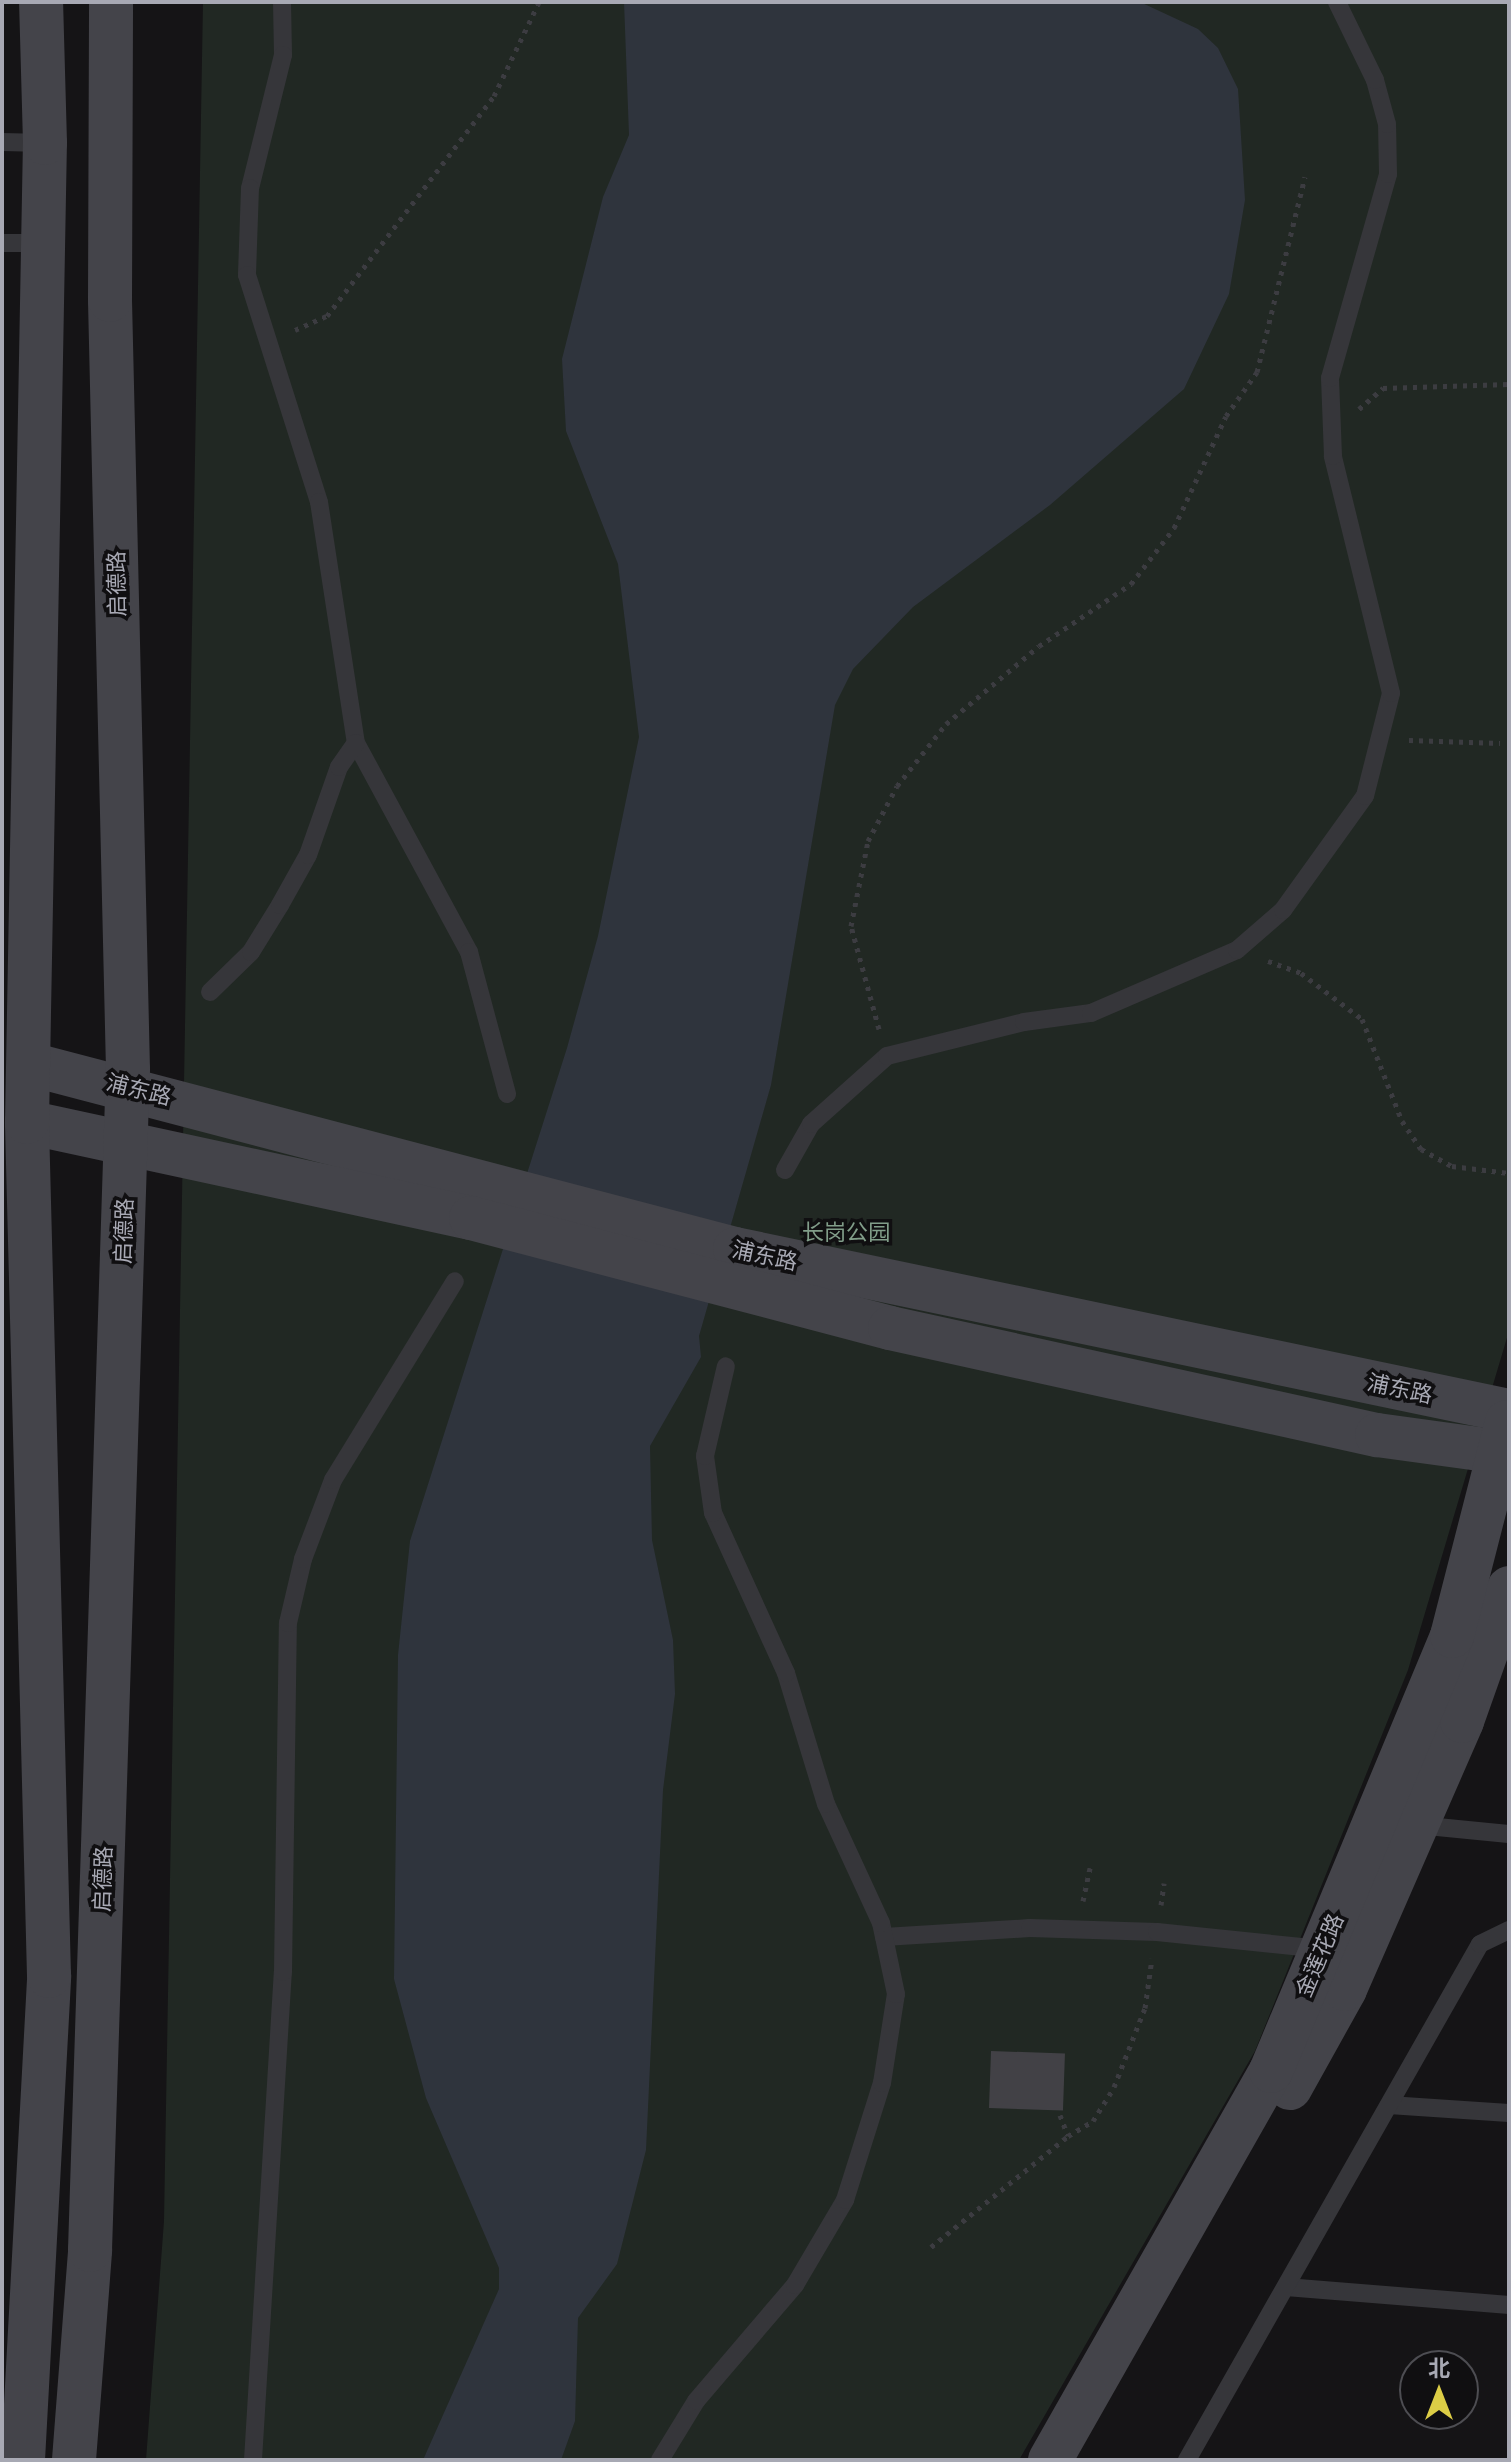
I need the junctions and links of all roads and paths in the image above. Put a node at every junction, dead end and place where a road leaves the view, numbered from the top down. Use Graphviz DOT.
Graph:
graph roads {
  1 [pos="41,2"];
  2 [pos="111,2"];
  3 [pos="282,2"];
  4 [pos="539,2"];
  5 [pos="1337,2"];
  6 [pos="2,142"];
  7 [pos="45,143"];
  8 [pos="1305,177"];
  9 [pos="21,243"];
  10 [pos="269,343"];
  11 [pos="1509,384"];
  12 [pos="1331,439"];
  13 [pos="1384,741"];
  14 [pos="356,743"];
  15 [pos="1500,743"];
  16 [pos="1237,950"];
  17 [pos="210,992"];
  18 [pos="887,1056"];
  19 [pos="16,1064"];
  20 [pos="127,1085"];
  21 [pos="507,1094"];
  22 [pos="14,1122"];
  23 [pos="126,1144"];
  24 [pos="785,1170"];
  25 [pos="1509,1173"];
  26 [pos="455,1281"];
  27 [pos="726,1366"];
  28 [pos="1507,1433"];
  29 [pos="1509,1588"];
  30 [pos="1417,1825"];
  31 [pos="1509,1834"];
  32 [pos="1509,1930"];
  33 [pos="1157,1932"];
  34 [pos="884,1937"];
  35 [pos="1321,1949"];
  36 [pos="1389,2105"];
  37 [pos="1509,2113"];
  38 [pos="1060,2115"];
  39 [pos="1068,2136"];
  40 [pos="931,2247"];
  41 [pos="1286,2287"];
  42 [pos="1509,2305"];
  43 [pos="23,2460"];
  44 [pos="74,2460"];
  45 [pos="253,2460"];
  46 [pos="660,2460"];
  47 [pos="1050,2460"];
  48 [pos="1082,2460"];
  49 [pos="1187,2460"];
  1 -- 7 [label="street"];
  2 -- 20 [label="street, 启德路"];
  3 -- 10 [label="lane"];
  4 -- 10 [label="path"];
  5 -- 12 [label="lane"];
  6 -- 7 [label="lane"];
  7 -- 9 [label="street"];
  8 -- 18 [label="path"];
  9 -- 19 [label="street"];
  10 -- 14 [label="lane"];
  11 -- 12 [label="path"];
  12 -- 13 [label="lane"];
  13 -- 15 [label="path"];
  13 -- 16 [label="lane"];
  14 -- 17 [label="lane"];
  14 -- 21 [label="lane"];
  16 -- 18 [label="lane"];
  16 -- 25 [label="path"];
  18 -- 24 [label="lane"];
  19 -- 20 [label="street, 浦东路"];
  19 -- 22 [label="street"];
  20 -- 23 [label="street, 启德路"];
  20 -- 28 [label="street, 浦东路"];
  22 -- 23 [label="street, 浦东路"];
  22 -- 43 [label="street"];
  23 -- 28 [label="street, 浦东路"];
  23 -- 44 [label="street, 启德路"];
  26 -- 45 [label="lane"];
  27 -- 34 [label="lane"];
  28 -- 35 [label="street, 金莲花路"];
  29 -- 30 [label="street, 金莲花路"];
  30 -- 31 [label="lane"];
  30 -- 48 [label="street, 金莲花路"];
  32 -- 36 [label="lane"];
  33 -- 34 [label="lane"];
  33 -- 35 [label="lane"];
  33 -- 39 [label="path"];
  34 -- 46 [label="lane"];
  35 -- 47 [label="street, 金莲花路"];
  36 -- 37 [label="lane"];
  36 -- 41 [label="lane"];
  38 -- 39 [label="path"];
  39 -- 40 [label="path"];
  41 -- 42 [label="lane"];
  41 -- 49 [label="lane"];
}
